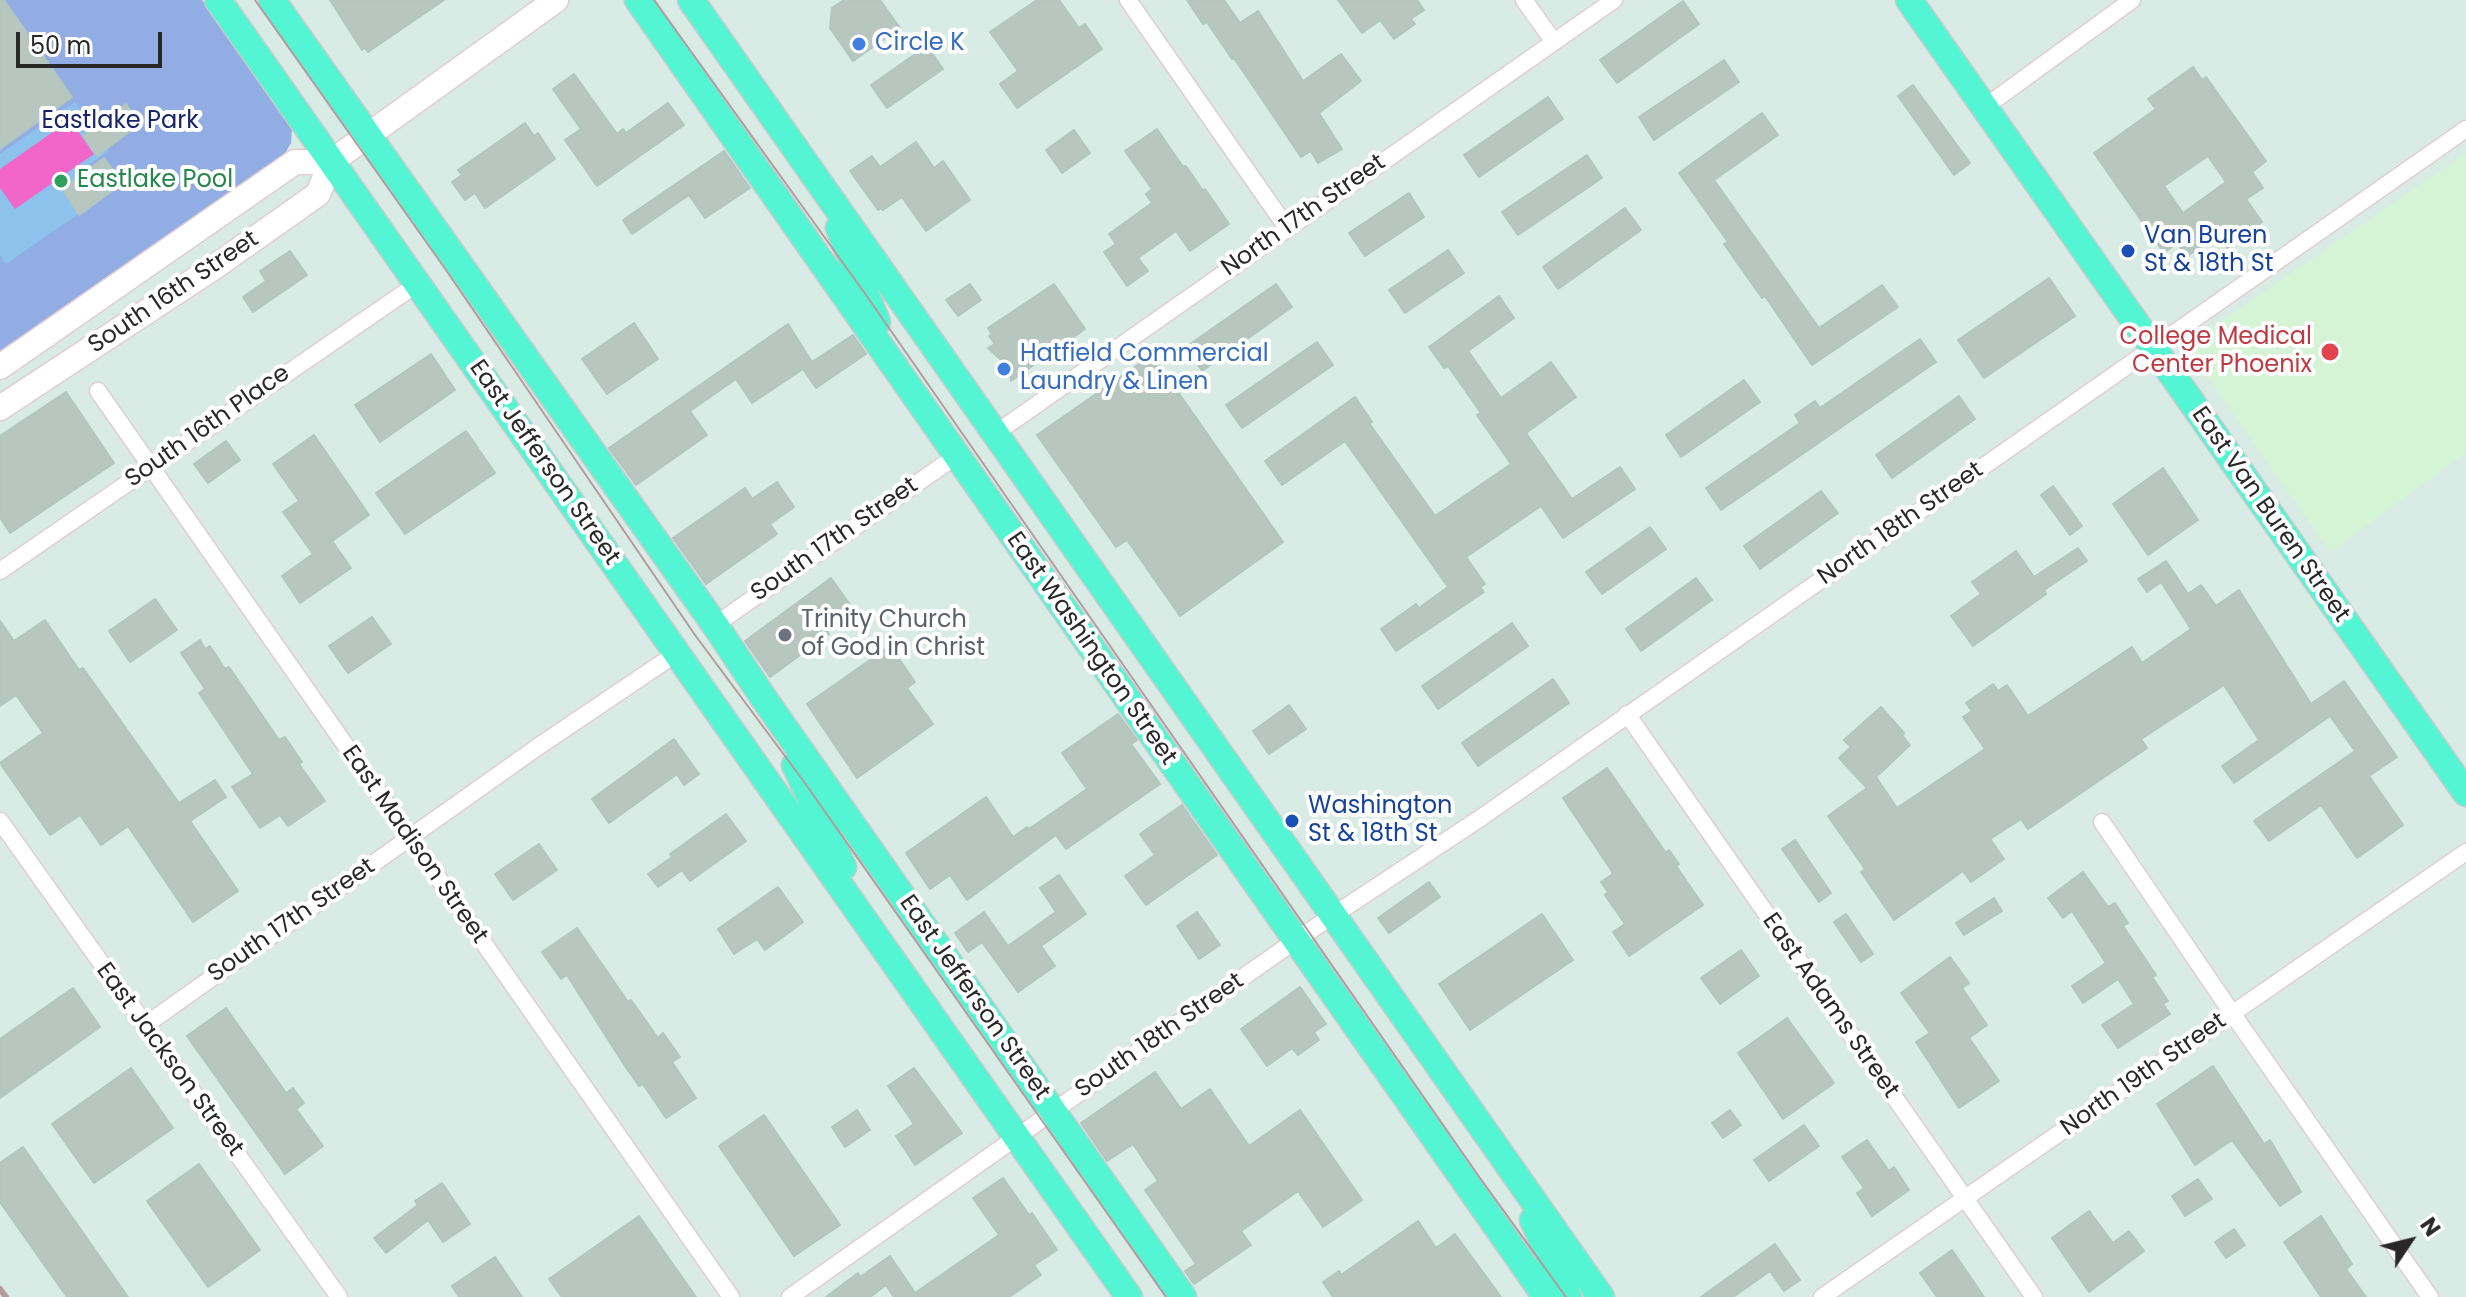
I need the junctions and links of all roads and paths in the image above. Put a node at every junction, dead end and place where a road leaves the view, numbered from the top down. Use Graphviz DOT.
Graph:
graph roads {
  1 [pos="218,0"];
  2 [pos="272,0"];
  3 [pos="556,0"];
  4 [pos="638,0"];
  5 [pos="691,0"];
  6 [pos="1128,0"];
  7 [pos="1524,0"];
  8 [pos="1614,0"];
  9 [pos="1909,0"];
  10 [pos="2132,0"];
  11 [pos="1554,42"];
  12 [pos="1985,107"];
  13 [pos="2466,129"];
  14 [pos="368,135"];
  15 [pos="331,162"];
  16 [pos="823,186"];
  17 [pos="1287,228"];
  18 [pos="417,284"];
  19 [pos="2152,349"];
  20 [pos="0,367"];
  21 [pos="903,380"];
  22 [pos="98,391"];
  23 [pos="0,408"];
  24 [pos="996,433"];
  25 [pos="956,456"];
  26 [pos="150,467"];
  27 [pos="0,571"];
  28 [pos="715,625"];
  29 [pos="677,653"];
  30 [pos="765,700"];
  31 [pos="1627,714"];
  32 [pos="2466,793"];
  33 [pos="0,821"];
  34 [pos="2102,822"];
  35 [pos="408,838"];
  36 [pos="2466,852"];
  37 [pos="1334,915"];
  38 [pos="870,926"];
  39 [pos="1296,940"];
  40 [pos="2232,1013"];
  41 [pos="144,1026"];
  42 [pos="1054,1111"];
  43 [pos="1016,1138"];
  44 [pos="1505,1160"];
  45 [pos="1964,1198"];
  46 [pos="339,1297"];
  47 [pos="731,1297"];
  48 [pos="790,1297"];
  49 [pos="1129,1297"];
  50 [pos="1183,1297"];
  51 [pos="1546,1297"];
  52 [pos="1568,1297"];
  53 [pos="1601,1297"];
  54 [pos="1822,1297"];
  55 [pos="2034,1297"];
  56 [pos="2430,1297"];
  1 -- 15 [label="main road, East Jefferson Street"];
  2 -- 14 [label="main road, East Jefferson Street"];
  3 -- 14 [label="main road, South 16th Street"];
  4 -- 21 [label="main road, East Washington Street"];
  5 -- 16 [label="main road, East Washington Street"];
  6 -- 17 [label="street"];
  7 -- 11 [label="street"];
  8 -- 11 [label="street, North 17th Street"];
  9 -- 12 [label="main road, East Van Buren Street"];
  10 -- 12 [label="street"];
  11 -- 17 [label="street, North 17th Street"];
  12 -- 19 [label="main road, East Van Buren Street"];
  13 -- 19 [label="street, North 18th Street"];
  14 -- 15 [label="main road, South 16th Street"];
  14 -- 28 [label="main road, East Jefferson Street"];
  15 -- 18 [label="main road, East Jefferson Street"];
  15 -- 20 [label="main road, South 16th Street"];
  15 -- 23 [label="main road, South 16th Street"];
  16 -- 21 [label="main road"];
  16 -- 24 [label="main road, East Washington Street"];
  17 -- 24 [label="street, North 17th Street"];
  18 -- 26 [label="street, South 16th Place"];
  18 -- 29 [label="main road, East Jefferson Street"];
  19 -- 31 [label="street, North 18th Street"];
  19 -- 32 [label="main road, East Van Buren Street"];
  21 -- 25 [label="main road, East Washington Street"];
  22 -- 26 [label="street, East Madison Street"];
  24 -- 37 [label="main road, East Washington Street"];
  25 -- 28 [label="street, South 17th Street"];
  25 -- 39 [label="main road, East Washington Street"];
  26 -- 27 [label="street, South 16th Place"];
  26 -- 35 [label="street, East Madison Street"];
  28 -- 30 [label="main road, East Jefferson Street"];
  29 -- 35 [label="street, South 17th Street"];
  29 -- 38 [label="main road, East Jefferson Street"];
  30 -- 38 [label="main road, East Jefferson Street"];
  30 -- 42 [label="main road, East Jefferson Street"];
  31 -- 37 [label="street, North 18th Street"];
  31 -- 45 [label="street, East Adams Street"];
  33 -- 41 [label="street, East Jackson Street"];
  34 -- 40 [label="street"];
  35 -- 41 [label="street, South 17th Street"];
  35 -- 47 [label="street, East Madison Street"];
  36 -- 40 [label="street, North 19th Street"];
  37 -- 39 [label="street, South 18th Street"];
  37 -- 44 [label="main road, East Washington Street"];
  38 -- 43 [label="main road, East Jefferson Street"];
  39 -- 42 [label="street, South 18th Street"];
  39 -- 51 [label="main road, East Washington Street"];
  40 -- 45 [label="street, North 19th Street"];
  40 -- 56 [label="street"];
  41 -- 46 [label="street, East Jackson Street"];
  42 -- 43 [label="street, South 18th Street"];
  42 -- 50 [label="main road, East Jefferson Street"];
  43 -- 48 [label="street, South 18th Street"];
  43 -- 49 [label="main road, East Jefferson Street"];
  44 -- 52 [label="main road, East Washington Street"];
  44 -- 53 [label="main road, East Washington Street"];
  45 -- 54 [label="street, North 19th Street"];
  45 -- 55 [label="street, East Adams Street"];
}
